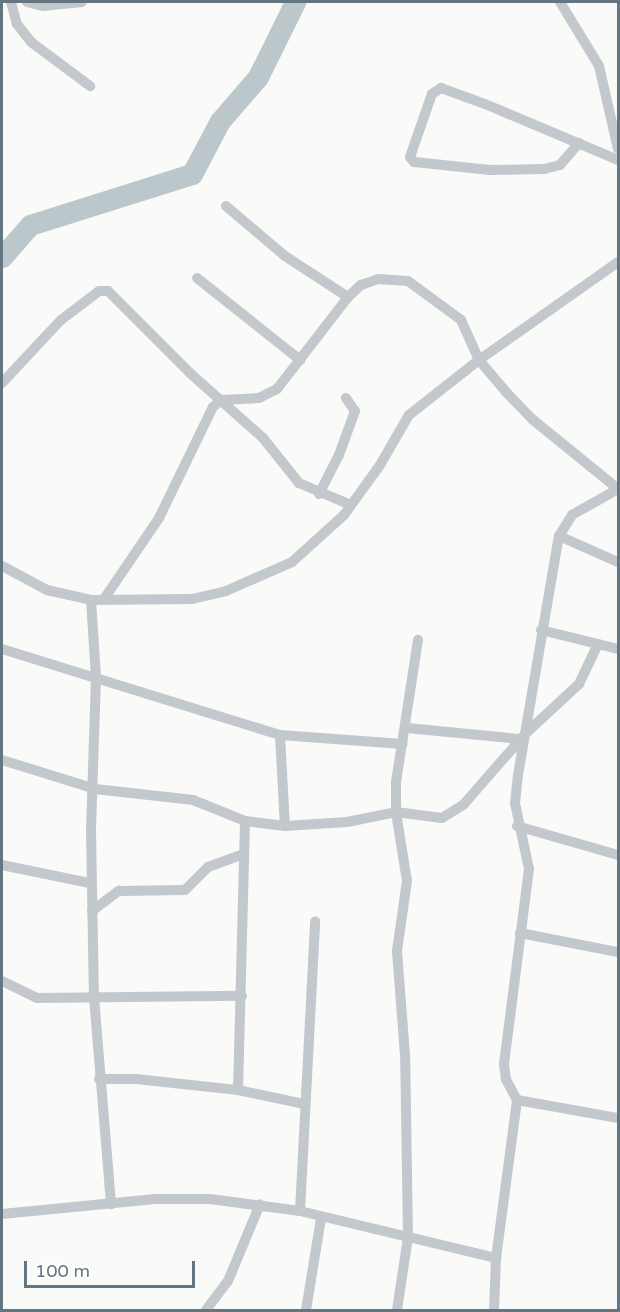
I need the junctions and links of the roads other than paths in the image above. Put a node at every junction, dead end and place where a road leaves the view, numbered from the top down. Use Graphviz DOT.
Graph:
graph roads {
  1 [pos="10,2"];
  2 [pos="27,2"];
  3 [pos="82,2"];
  4 [pos="560,2"];
  5 [pos="90,86"];
  6 [pos="579,143"];
  7 [pos="618,149"];
  8 [pos="618,160"];
  9 [pos="226,207"];
  10 [pos="618,262"];
  11 [pos="196,278"];
  12 [pos="348,297"];
  13 [pos="300,360"];
  14 [pos="479,360"];
  15 [pos="2,383"];
  16 [pos="346,398"];
  17 [pos="221,400"];
  18 [pos="599,474"];
  19 [pos="618,489"];
  20 [pos="319,494"];
  21 [pos="599,497"];
  22 [pos="351,506"];
  23 [pos="559,536"];
  24 [pos="618,562"];
  25 [pos="2,566"];
  26 [pos="104,599"];
  27 [pos="92,600"];
  28 [pos="541,630"];
  29 [pos="418,640"];
  30 [pos="598,644"];
  31 [pos="2,649"];
  32 [pos="618,649"];
  33 [pos="96,678"];
  34 [pos="407,728"];
  35 [pos="280,735"];
  36 [pos="523,736"];
  37 [pos="403,744"];
  38 [pos="2,760"];
  39 [pos="94,789"];
  40 [pos="396,812"];
  41 [pos="245,821"];
  42 [pos="285,826"];
  43 [pos="518,826"];
  44 [pos="244,854"];
  45 [pos="618,855"];
  46 [pos="2,865"];
  47 [pos="90,883"];
  48 [pos="92,911"];
  49 [pos="315,921"];
  50 [pos="520,933"];
  51 [pos="618,952"];
  52 [pos="2,981"];
  53 [pos="242,996"];
  54 [pos="94,997"];
  55 [pos="99,1079"];
  56 [pos="238,1090"];
  57 [pos="516,1100"];
  58 [pos="304,1104"];
  59 [pos="618,1118"];
  60 [pos="111,1204"];
  61 [pos="260,1204"];
  62 [pos="300,1211"];
  63 [pos="2,1214"];
  64 [pos="321,1218"];
  65 [pos="408,1237"];
  66 [pos="496,1258"];
  67 [pos="206,1311"];
  68 [pos="306,1311"];
  69 [pos="397,1311"];
  70 [pos="494,1311"];
  1 -- 5 [label="street"];
  2 -- 3 [label="street"];
  4 -- 7 [label="street"];
  6 -- 6 [label="street"];
  6 -- 8 [label="street"];
  9 -- 12 [label="street"];
  10 -- 14 [label="street"];
  11 -- 13 [label="street"];
  12 -- 13 [label="street"];
  12 -- 14 [label="street"];
  13 -- 17 [label="street"];
  14 -- 18 [label="street"];
  14 -- 22 [label="street"];
  15 -- 17 [label="street"];
  16 -- 20 [label="street"];
  17 -- 20 [label="street"];
  17 -- 26 [label="street"];
  18 -- 19 [label="street"];
  18 -- 21 [label="street"];
  19 -- 21 [label="street"];
  20 -- 22 [label="street"];
  21 -- 23 [label="street"];
  22 -- 26 [label="street"];
  23 -- 24 [label="street"];
  23 -- 28 [label="street"];
  25 -- 27 [label="street"];
  26 -- 27 [label="street"];
  27 -- 33 [label="street"];
  28 -- 30 [label="street"];
  28 -- 36 [label="street"];
  29 -- 34 [label="street"];
  30 -- 32 [label="street"];
  30 -- 36 [label="street"];
  31 -- 33 [label="street"];
  33 -- 35 [label="street"];
  33 -- 39 [label="street"];
  34 -- 36 [label="street"];
  34 -- 37 [label="street"];
  35 -- 37 [label="street"];
  35 -- 42 [label="street"];
  36 -- 40 [label="street"];
  36 -- 43 [label="street"];
  37 -- 40 [label="street"];
  38 -- 39 [label="street"];
  39 -- 41 [label="street"];
  39 -- 47 [label="street"];
  40 -- 42 [label="street"];
  40 -- 65 [label="street"];
  41 -- 42 [label="street"];
  41 -- 44 [label="street"];
  43 -- 45 [label="street"];
  43 -- 50 [label="street"];
  44 -- 48 [label="street"];
  44 -- 53 [label="street"];
  46 -- 47 [label="street"];
  47 -- 48 [label="street"];
  48 -- 54 [label="street"];
  49 -- 58 [label="street"];
  50 -- 51 [label="street"];
  50 -- 57 [label="street"];
  52 -- 54 [label="street"];
  53 -- 54 [label="street"];
  53 -- 56 [label="street"];
  54 -- 55 [label="street"];
  55 -- 56 [label="street"];
  55 -- 60 [label="street"];
  56 -- 58 [label="street"];
  57 -- 59 [label="street"];
  57 -- 66 [label="street"];
  58 -- 62 [label="street"];
  60 -- 61 [label="street"];
  60 -- 63 [label="street"];
  61 -- 62 [label="street"];
  61 -- 67 [label="street"];
  62 -- 64 [label="street"];
  64 -- 65 [label="street"];
  64 -- 68 [label="street"];
  65 -- 66 [label="street"];
  65 -- 69 [label="street"];
  66 -- 70 [label="street"];
}
